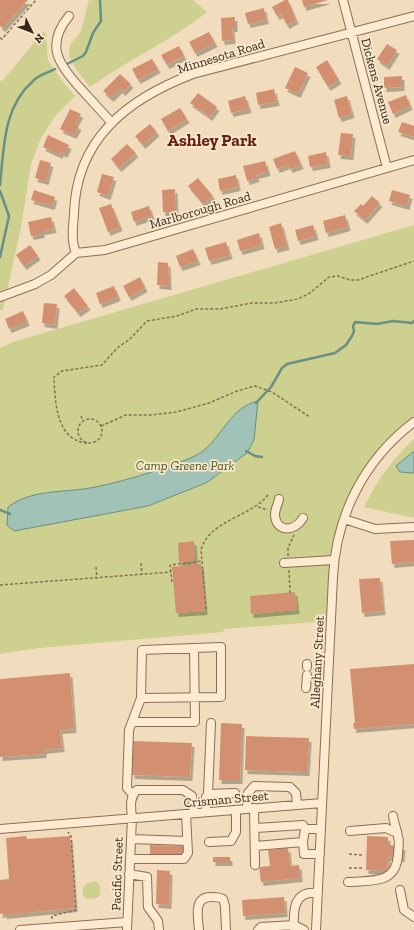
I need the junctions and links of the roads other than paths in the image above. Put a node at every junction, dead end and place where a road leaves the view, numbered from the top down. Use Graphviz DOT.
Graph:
graph roads {
  1 [pos="343,0"];
  2 [pos="69,16"];
  3 [pos="414,16"];
  4 [pos="351,32"];
  5 [pos="112,123"];
  6 [pos="414,160"];
  7 [pos="387,168"];
  8 [pos="76,253"];
  9 [pos="0,296"];
  10 [pos="414,422"];
  11 [pos="279,499"];
  12 [pos="303,518"];
  13 [pos="344,519"];
  14 [pos="414,527"];
  15 [pos="334,560"];
  16 [pos="284,563"];
  17 [pos="194,648"];
  18 [pos="307,669"];
  19 [pos="306,688"];
  20 [pos="195,697"];
  21 [pos="142,698"];
  22 [pos="132,722"];
  23 [pos="211,723"];
  24 [pos="235,793"];
  25 [pos="208,794"];
  26 [pos="132,795"];
  27 [pos="322,803"];
  28 [pos="298,805"];
  29 [pos="250,809"];
  30 [pos="236,810"];
  31 [pos="206,812"];
  32 [pos="190,814"];
  33 [pos="393,816"];
  34 [pos="132,818"];
  35 [pos="256,828"];
  36 [pos="0,829"];
  37 [pos="305,829"];
  38 [pos="321,829"];
  39 [pos="350,831"];
  40 [pos="397,833"];
  41 [pos="131,839"];
  42 [pos="187,840"];
  43 [pos="209,842"];
  44 [pos="303,842"];
  45 [pos="255,846"];
  46 [pos="320,854"];
  47 [pos="130,859"];
  48 [pos="255,865"];
  49 [pos="129,874"];
  50 [pos="348,882"];
  51 [pos="400,890"];
  52 [pos="318,893"];
  53 [pos="414,917"];
  54 [pos="127,926"];
  55 [pos="294,927"];
  56 [pos="277,928"];
  57 [pos="44,929"];
  58 [pos="262,929"];
  59 [pos="20,930"];
  60 [pos="159,930"];
  61 [pos="199,930"];
  62 [pos="225,930"];
  63 [pos="304,930"];
  64 [pos="315,930"];
  1 -- 4 [label="street, Dickens Avenue"];
  2 -- 5 [label="street"];
  3 -- 4 [label="street, Minnesota Road"];
  4 -- 5 [label="street, Minnesota Road"];
  4 -- 7 [label="street, Dickens Avenue"];
  5 -- 8 [label="street, Minnesota Road"];
  6 -- 7 [label="street, Marlborough Road"];
  7 -- 8 [label="street, Marlborough Road"];
  8 -- 9 [label="street"];
  10 -- 13 [label="street, Alleghany Street"];
  11 -- 12 [label="street"];
  13 -- 14 [label="street"];
  13 -- 15 [label="street, Alleghany Street"];
  15 -- 16 [label="street"];
  15 -- 27 [label="street, Alleghany Street"];
  17 -- 20 [label="street"];
  17 -- 20 [label="street"];
  17 -- 21 [label="street"];
  18 -- 19 [label="street"];
  20 -- 21 [label="street"];
  20 -- 22 [label="street"];
  21 -- 22 [label="street, Pacific Street"];
  22 -- 26 [label="street, Pacific Street"];
  23 -- 25 [label="street"];
  24 -- 25 [label="street"];
  25 -- 31 [label="street"];
  26 -- 32 [label="street"];
  26 -- 34 [label="street, Pacific Street"];
  27 -- 28 [label="street, Crisman Street"];
  27 -- 38 [label="street, Alleghany Street"];
  28 -- 29 [label="street, Crisman Street"];
  28 -- 29 [label="street"];
  29 -- 30 [label="street, Crisman Street"];
  29 -- 35 [label="street"];
  30 -- 31 [label="street, Crisman Street"];
  30 -- 43 [label="street"];
  31 -- 32 [label="street, Crisman Street"];
  32 -- 34 [label="street, Crisman Street"];
  32 -- 42 [label="street"];
  33 -- 40 [label="street"];
  34 -- 36 [label="street, Crisman Street"];
  34 -- 41 [label="street, Pacific Street"];
  35 -- 37 [label="street"];
  35 -- 45 [label="street"];
  37 -- 38 [label="street"];
  37 -- 44 [label="street"];
  38 -- 46 [label="street, Alleghany Street"];
  39 -- 40 [label="street"];
  40 -- 50 [label="street"];
  41 -- 42 [label="street"];
  41 -- 47 [label="street, Pacific Street"];
  42 -- 47 [label="street"];
  44 -- 45 [label="street"];
  44 -- 46 [label="street"];
  45 -- 48 [label="street"];
  46 -- 52 [label="street, Alleghany Street"];
  47 -- 49 [label="street, Pacific Street"];
  49 -- 54 [label="street, Pacific Street"];
  49 -- 60 [label="street"];
  51 -- 53 [label="street"];
  52 -- 55 [label="street"];
  52 -- 64 [label="street, Alleghany Street"];
  54 -- 57 [label="street"];
  55 -- 56 [label="street"];
  55 -- 63 [label="street"];
  56 -- 58 [label="street"];
  57 -- 59 [label="street"];
  61 -- 62 [label="street"];
}
